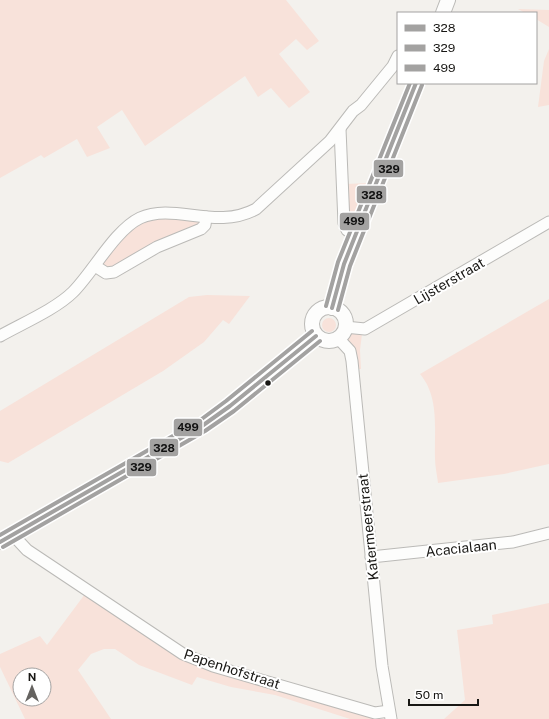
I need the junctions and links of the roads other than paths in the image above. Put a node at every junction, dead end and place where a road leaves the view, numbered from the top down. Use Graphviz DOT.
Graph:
graph roads {
  1 [pos="448,0"];
  2 [pos="443,12"];
  3 [pos="397,58"];
  4 [pos="416,84"];
  5 [pos="340,129"];
  6 [pos="206,217"];
  7 [pos="549,222"];
  8 [pos="356,237"];
  9 [pos="95,266"];
  10 [pos="332,308"];
  11 [pos="342,332"];
  12 [pos="0,336"];
  13 [pos="316,336"];
  14 [pos="549,533"];
  15 [pos="4,539"];
  16 [pos="371,557"];
  17 [pos="390,715"];
  1 -- 2 [label="street"];
  3 -- 5 [label="street"];
  4 -- 8 [label="street"];
  5 -- 6 [label="street"];
  5 -- 8 [label="street"];
  6 -- 9 [label="street"];
  6 -- 9 [label="street"];
  7 -- 11 [label="street, Lijsterstraat"];
  8 -- 10 [label="street"];
  9 -- 12 [label="street"];
  10 -- 11 [label="street"];
  10 -- 13 [label="street"];
  11 -- 13 [label="street"];
  11 -- 16 [label="street, Katermeerstraat"];
  13 -- 15 [label="street"];
  14 -- 16 [label="street, Acacialaan"];
  15 -- 17 [label="street, Papenhofstraat"];
  16 -- 17 [label="street, Katermeerstraat"];
}
